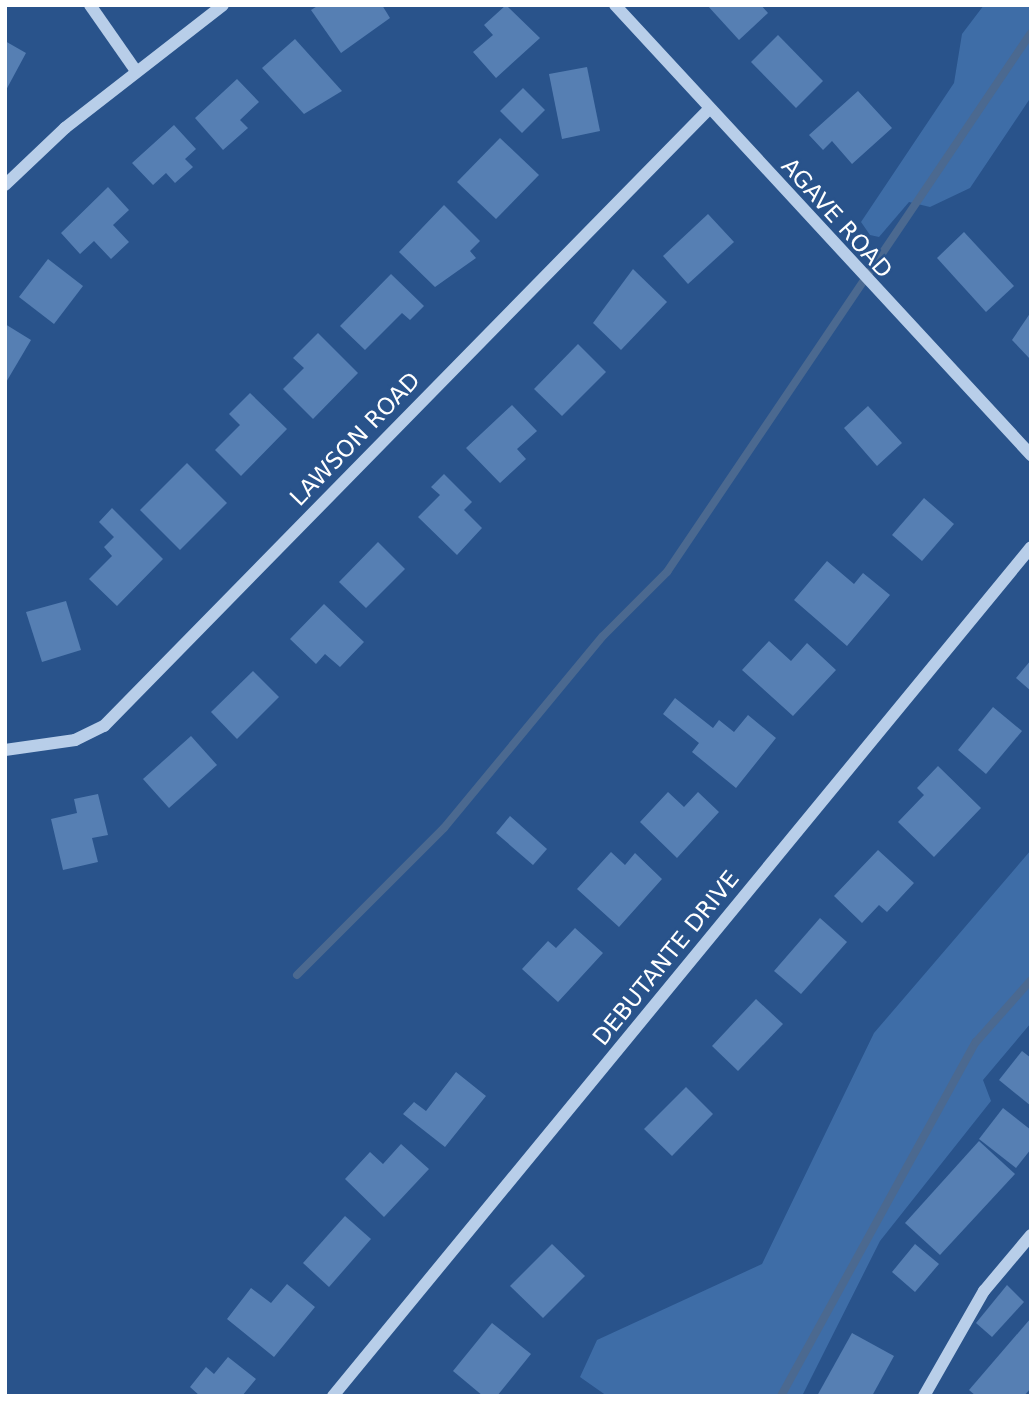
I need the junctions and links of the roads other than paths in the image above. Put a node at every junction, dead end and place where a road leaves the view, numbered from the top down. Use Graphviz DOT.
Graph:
graph roads {
  1 [pos="90,5"];
  2 [pos="223,5"];
  3 [pos="615,5"];
  4 [pos="136,71"];
  5 [pos="709,109"];
  6 [pos="5,185"];
  7 [pos="1031,455"];
  8 [pos="1031,547"];
  9 [pos="5,750"];
  10 [pos="1031,1235"];
  11 [pos="333,1396"];
  12 [pos="924,1396"];
  1 -- 4 [label="street"];
  2 -- 4 [label="street"];
  3 -- 5 [label="street, AGAVE ROAD"];
  4 -- 6 [label="street"];
  5 -- 7 [label="street, AGAVE ROAD"];
  5 -- 9 [label="street, LAWSON ROAD"];
  8 -- 11 [label="street, DEBUTANTE DRIVE"];
  10 -- 12 [label="street"];
}
